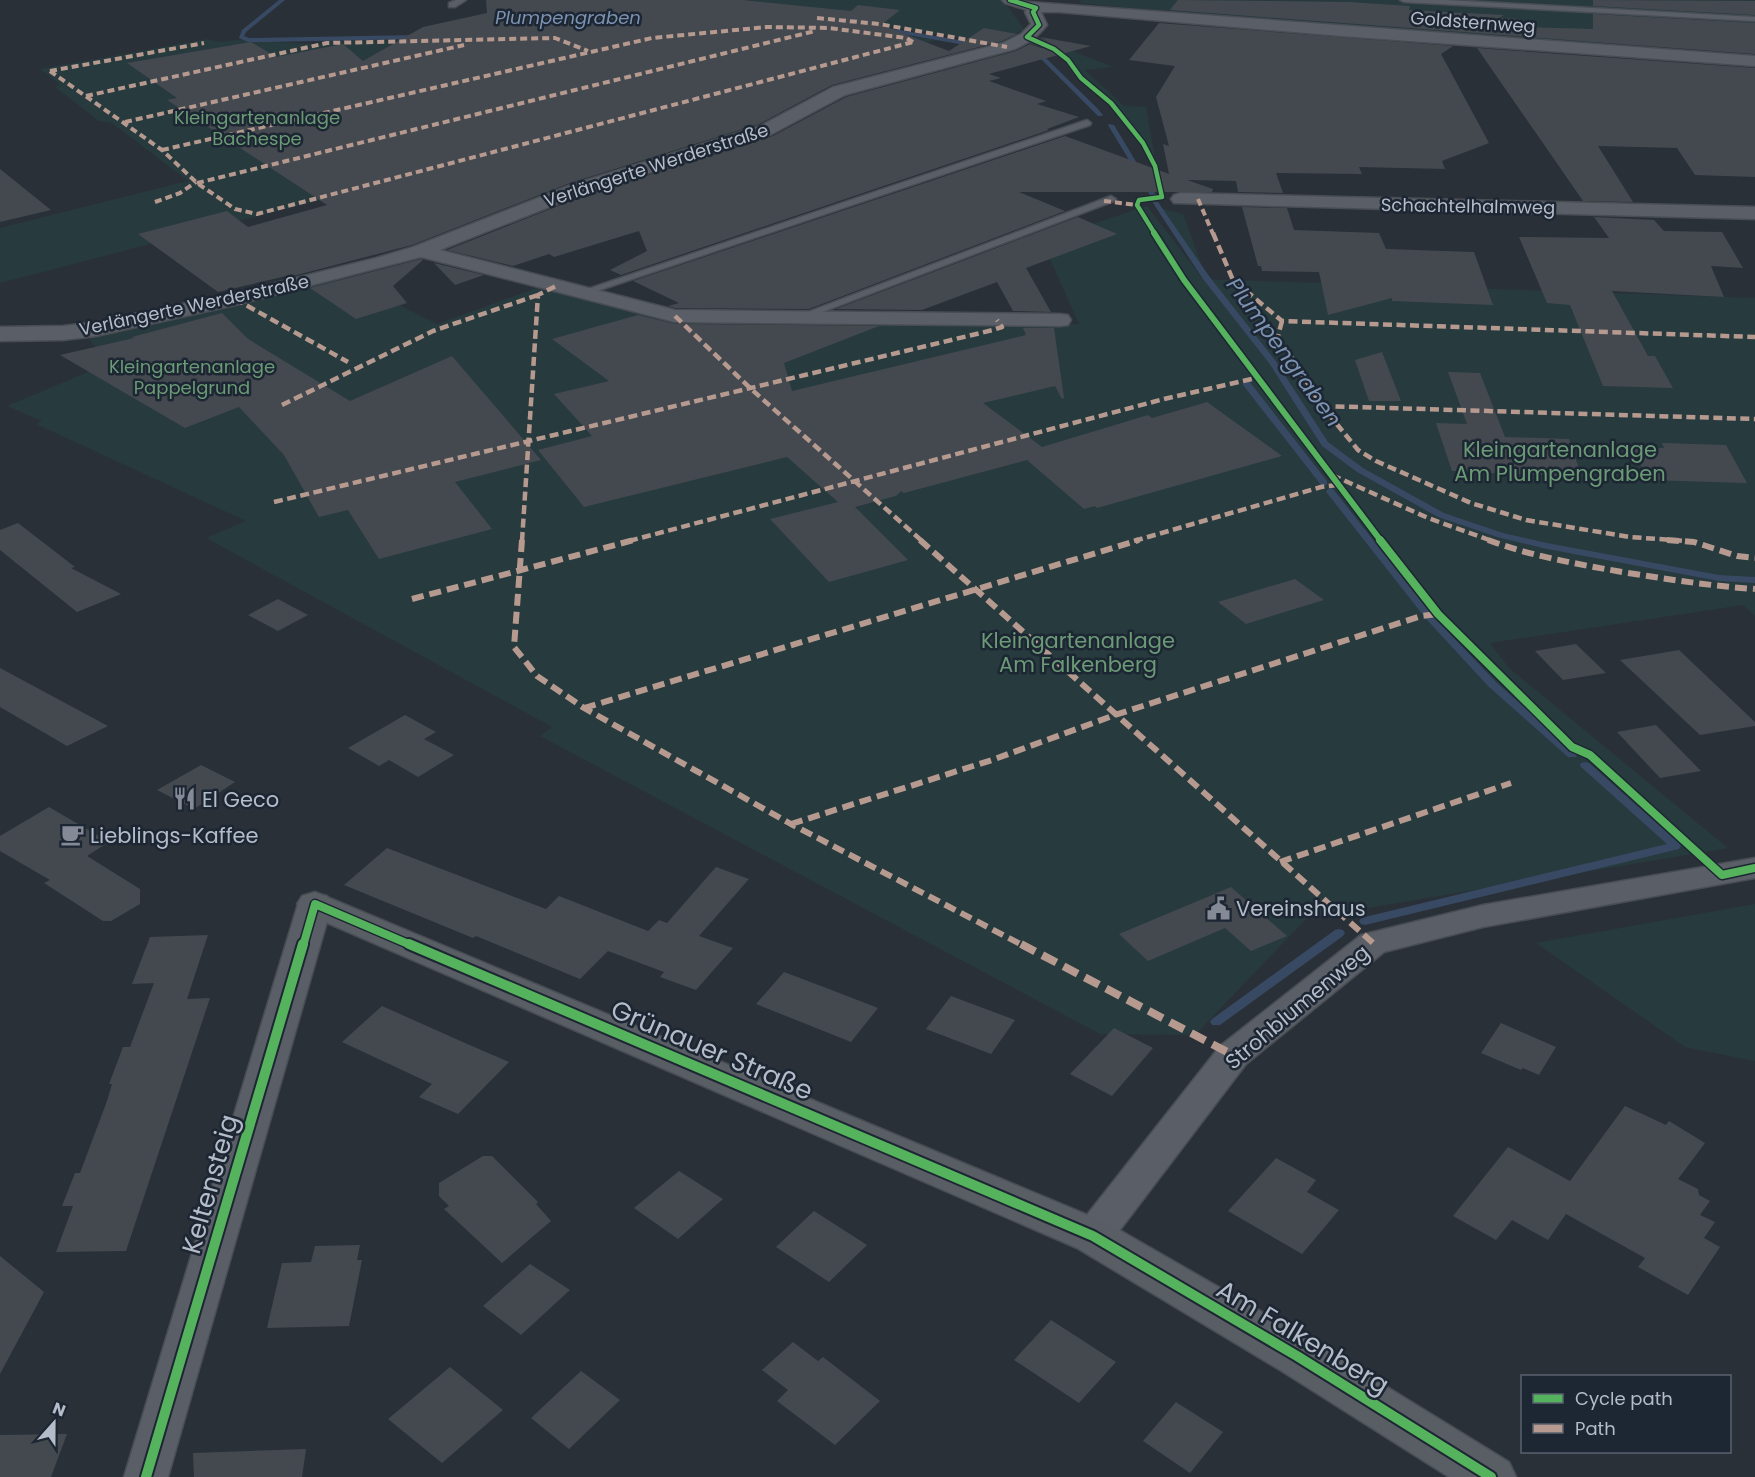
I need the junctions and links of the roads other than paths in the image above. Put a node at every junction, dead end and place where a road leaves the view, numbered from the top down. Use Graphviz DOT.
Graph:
graph roads {
  1 [pos="462,0"];
  2 [pos="1010,0"];
  3 [pos="1404,0"];
  4 [pos="1531,0"];
  5 [pos="452,5"];
  6 [pos="1035,8"];
  7 [pos="1538,9"];
  8 [pos="1755,19"];
  9 [pos="1755,61"];
  10 [pos="1087,123"];
  11 [pos="1111,199"];
  12 [pos="1181,199"];
  13 [pos="1755,213"];
  14 [pos="420,251"];
  15 [pos="584,292"];
  16 [pos="800,317"];
  17 [pos="1060,320"];
  18 [pos="0,334"];
  19 [pos="1755,868"];
  20 [pos="315,904"];
  21 [pos="1093,1236"];
  22 [pos="146,1477"];
  23 [pos="1491,1477"];
  1 -- 5 [label="lane"];
  2 -- 6 [label="street, Goldsternweg"];
  3 -- 7 [label="lane"];
  4 -- 7 [label="lane"];
  6 -- 9 [label="street, Goldsternweg"];
  6 -- 14 [label="street, Verlängerte Werderstraße"];
  7 -- 8 [label="lane"];
  10 -- 15 [label="lane"];
  11 -- 16 [label="lane"];
  12 -- 13 [label="street, Schachtelhalmweg"];
  14 -- 15 [label="street"];
  14 -- 18 [label="street, Verlängerte Werderstraße"];
  15 -- 16 [label="street"];
  16 -- 17 [label="street"];
  19 -- 21 [label="street, Strohblumenweg"];
  20 -- 21 [label="street, Grünauer Straße"];
  20 -- 22 [label="street, Keltensteig"];
  21 -- 23 [label="street, Am Falkenberg"];
}
